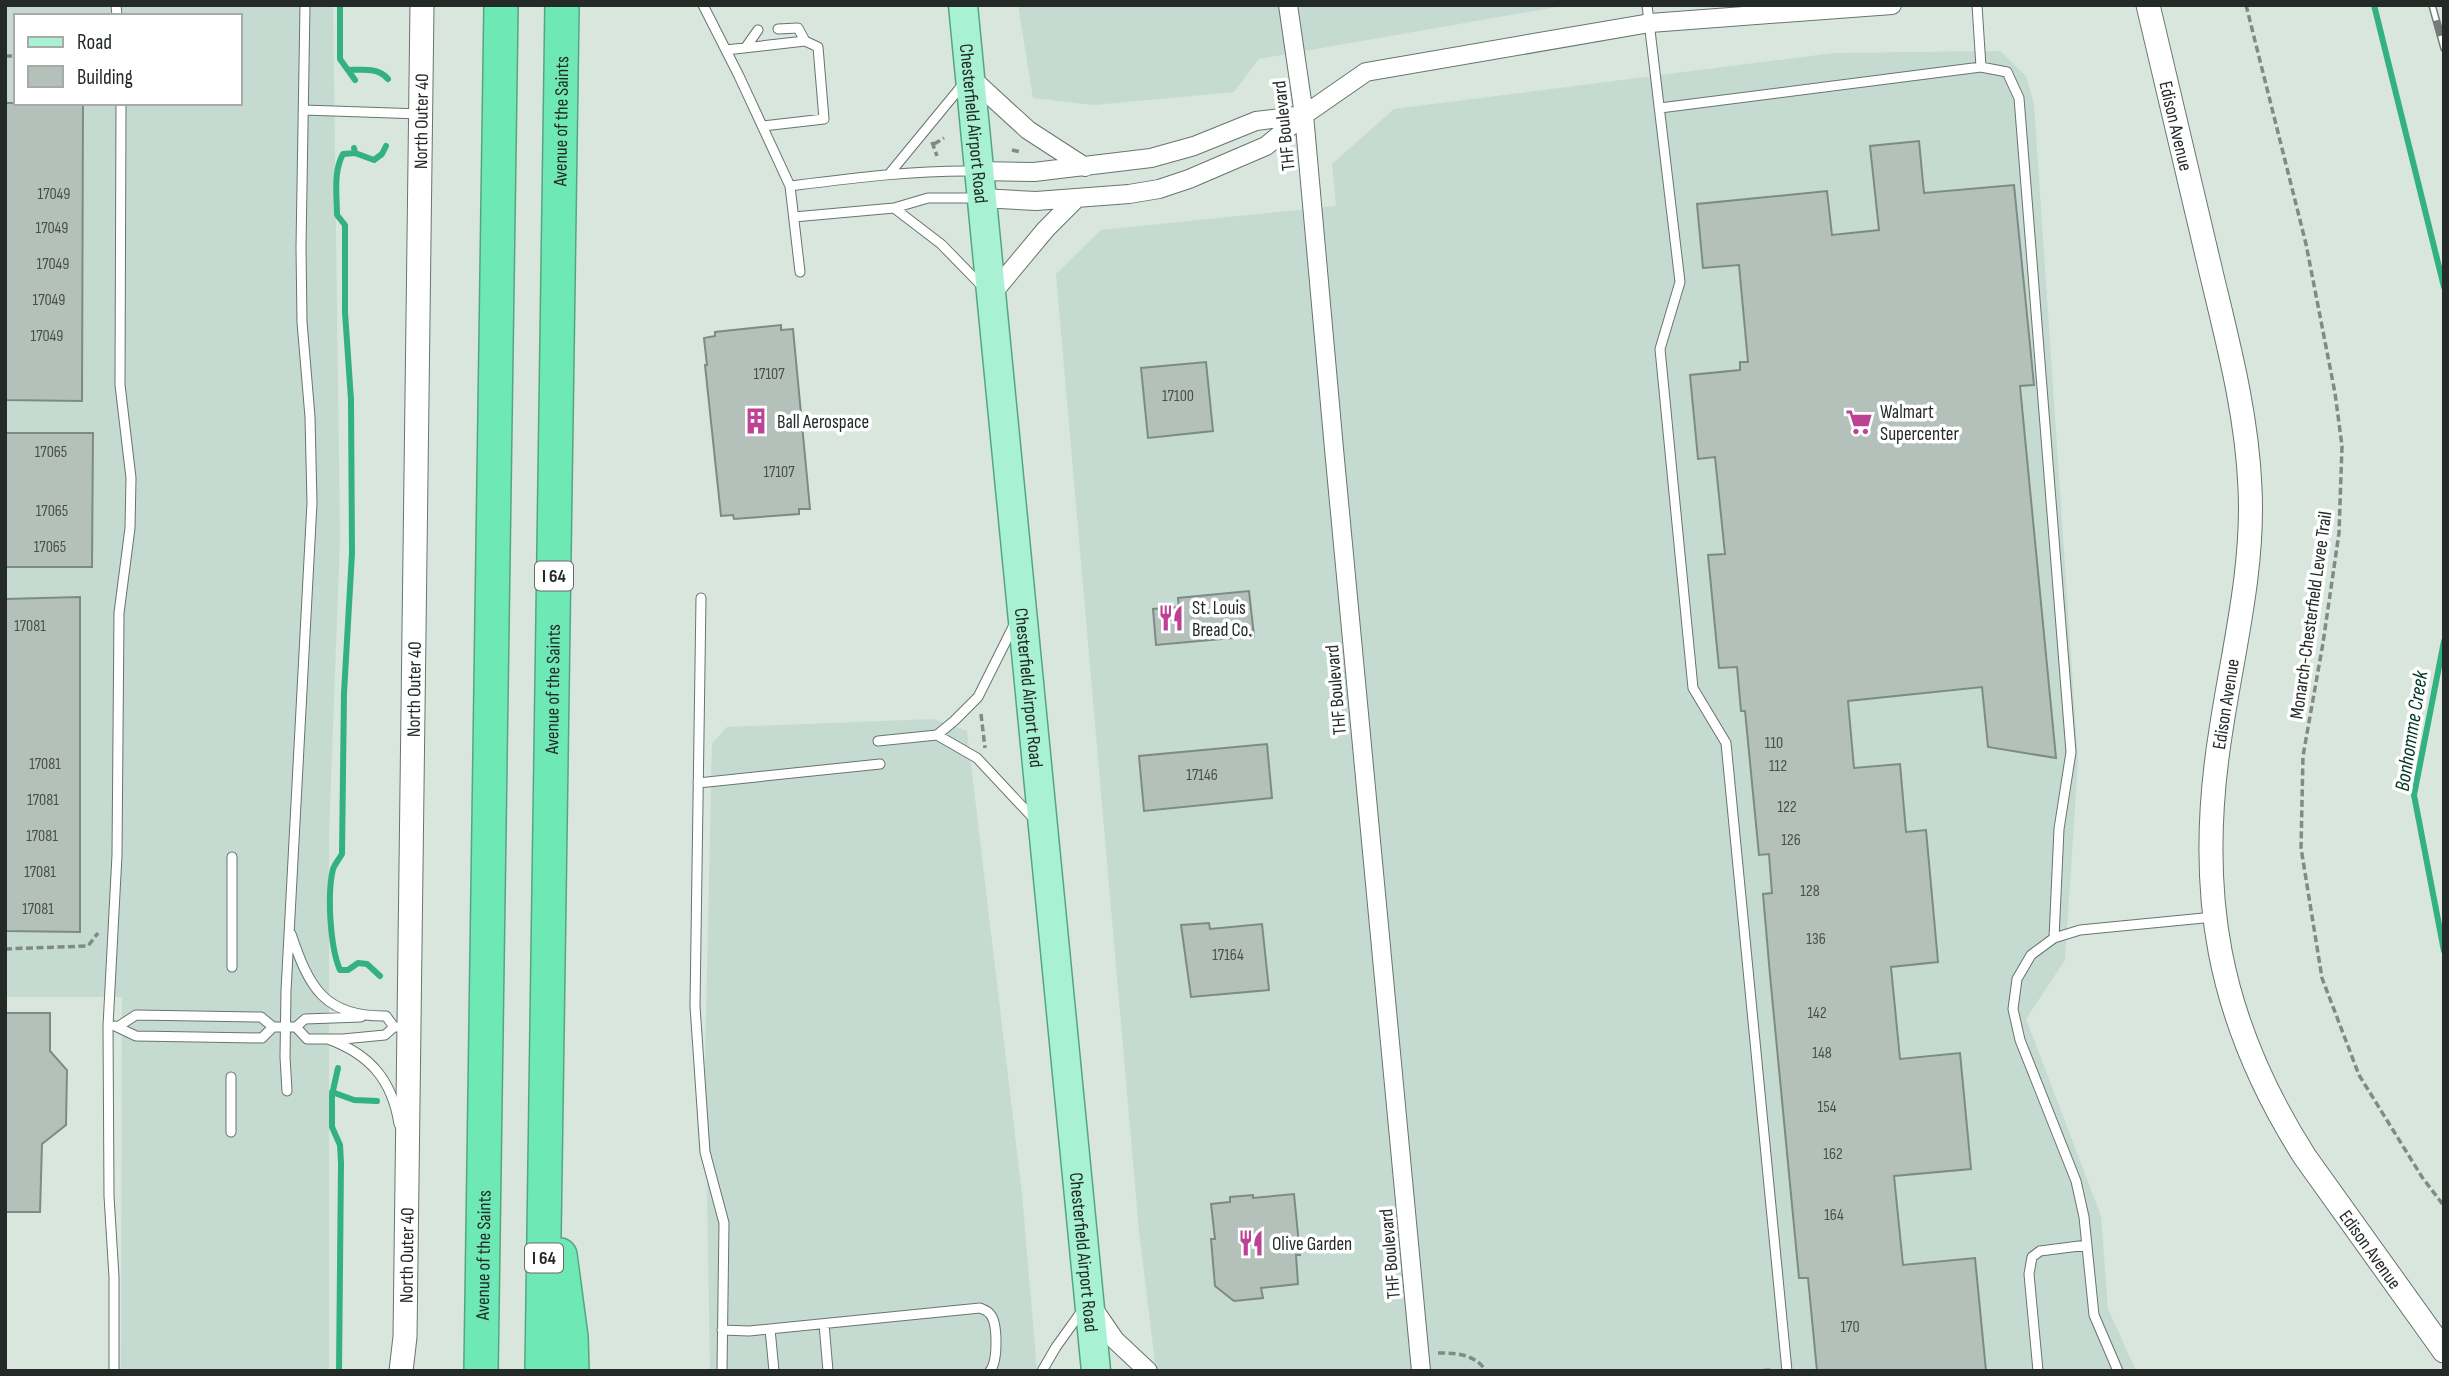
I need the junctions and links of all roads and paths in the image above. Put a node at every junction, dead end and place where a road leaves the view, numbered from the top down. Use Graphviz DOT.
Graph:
graph roads {
  1 [pos="304,5"];
  2 [pos="422,5"];
  3 [pos="501,5"];
  4 [pos="562,5"];
  5 [pos="703,5"];
  6 [pos="963,5"];
  7 [pos="1288,5"];
  8 [pos="1892,5"];
  9 [pos="1978,5"];
  10 [pos="2148,5"];
  11 [pos="2246,5"];
  12 [pos="1648,14"];
  13 [pos="778,29"];
  14 [pos="758,30"];
  15 [pos="805,41"];
  16 [pos="746,47"];
  17 [pos="726,50"];
  18 [pos="1981,67"];
  19 [pos="969,76"];
  20 [pos="121,105"];
  21 [pos="1660,108"];
  22 [pos="304,110"];
  23 [pos="422,114"];
  24 [pos="1304,115"];
  25 [pos="763,126"];
  26 [pos="944,138"];
  27 [pos="930,140"];
  28 [pos="934,144"];
  29 [pos="937,156"];
  30 [pos="1085,167"];
  31 [pos="890,173"];
  32 [pos="980,185"];
  33 [pos="790,186"];
  34 [pos="1077,198"];
  35 [pos="894,208"];
  36 [pos="794,217"];
  37 [pos="800,272"];
  38 [pos="991,295"];
  39 [pos="701,598"];
  40 [pos="1023,606"];
  41 [pos="980,712"];
  42 [pos="937,735"];
  43 [pos="878,741"];
  44 [pos="986,753"];
  45 [pos="880,764"];
  46 [pos="698,783"];
  47 [pos="1043,829"];
  48 [pos="232,857"];
  49 [pos="2214,917"];
  50 [pos="290,929"];
  51 [pos="100,930"];
  52 [pos="2054,938"];
  53 [pos="5,949"];
  54 [pos="232,967"];
  55 [pos="361,1017"];
  56 [pos="108,1026"];
  57 [pos="119,1026"];
  58 [pos="402,1026"];
  59 [pos="273,1027"];
  60 [pos="291,1027"];
  61 [pos="328,1039"];
  62 [pos="231,1077"];
  63 [pos="287,1091"];
  64 [pos="231,1132"];
  65 [pos="545,1146"];
  66 [pos="408,1188"];
  67 [pos="2444,1206"];
  68 [pos="2087,1245"];
  69 [pos="1089,1301"];
  70 [pos="824,1324"];
  71 [pos="770,1329"];
  72 [pos="722,1330"];
  73 [pos="482,1332"];
  74 [pos="2444,1351"];
  75 [pos="1420,1363"];
  76 [pos="114,1371"];
  77 [pos="401,1371"];
  78 [pos="474,1371"];
  79 [pos="481,1371"];
  80 [pos="542,1371"];
  81 [pos="572,1371"];
  82 [pos="722,1371"];
  83 [pos="774,1371"];
  84 [pos="828,1371"];
  85 [pos="990,1371"];
  86 [pos="1042,1371"];
  87 [pos="1096,1371"];
  88 [pos="1148,1371"];
  89 [pos="1486,1371"];
  90 [pos="1753,1371"];
  91 [pos="1779,1371"];
  92 [pos="1787,1371"];
  93 [pos="2038,1371"];
  94 [pos="2118,1371"];
  1 -- 22 [label="lane"];
  2 -- 23 [label="street, North Outer 40"];
  3 -- 73 [label="highway, Avenue of the Saints"];
  4 -- 65 [label="highway, Avenue of the Saints / I 64"];
  5 -- 17 [label="lane"];
  6 -- 19 [label="main road, Chesterfield Airport Road"];
  7 -- 24 [label="street, THF Boulevard"];
  8 -- 12 [label="street"];
  9 -- 18 [label="lane"];
  10 -- 49 [label="street, Edison Avenue"];
  11 -- 67 [label="path, Monarch-Chesterfield Levee Trail"];
  12 -- 21 [label="lane"];
  12 -- 24 [label="street"];
  13 -- 15 [label="lane"];
  14 -- 16 [label="lane"];
  15 -- 16 [label="lane"];
  15 -- 25 [label="lane"];
  16 -- 17 [label="lane"];
  17 -- 25 [label="lane"];
  18 -- 21 [label="lane"];
  18 -- 52 [label="lane"];
  19 -- 30 [label="street"];
  19 -- 31 [label="lane"];
  19 -- 32 [label="main road, Chesterfield Airport Road"];
  20 -- 56 [label="lane"];
  21 -- 92 [label="lane"];
  22 -- 23 [label="lane"];
  22 -- 50 [label="lane"];
  23 -- 58 [label="street, North Outer 40"];
  24 -- 30 [label="street"];
  24 -- 34 [label="street"];
  24 -- 75 [label="street, THF Boulevard"];
  25 -- 33 [label="lane"];
  26 -- 28 [label="path"];
  27 -- 28 [label="path"];
  28 -- 29 [label="path"];
  30 -- 32 [label="street"];
  31 -- 32 [label="lane"];
  31 -- 33 [label="lane"];
  32 -- 34 [label="street"];
  32 -- 35 [label="lane"];
  32 -- 38 [label="main road, Chesterfield Airport Road"];
  33 -- 36 [label="lane"];
  34 -- 38 [label="street"];
  35 -- 36 [label="lane"];
  35 -- 38 [label="lane"];
  36 -- 37 [label="lane"];
  38 -- 40 [label="main road, Chesterfield Airport Road"];
  39 -- 46 [label="lane"];
  40 -- 42 [label="lane"];
  40 -- 47 [label="main road, Chesterfield Airport Road"];
  41 -- 44 [label="path"];
  42 -- 43 [label="lane"];
  42 -- 47 [label="lane"];
  45 -- 46 [label="lane"];
  46 -- 72 [label="lane"];
  47 -- 69 [label="main road, Chesterfield Airport Road"];
  48 -- 54 [label="lane"];
  49 -- 52 [label="lane"];
  49 -- 74 [label="street, Edison Avenue"];
  50 -- 55 [label="lane"];
  50 -- 60 [label="lane"];
  51 -- 53 [label="path"];
  52 -- 68 [label="lane"];
  55 -- 58 [label="lane"];
  55 -- 60 [label="lane"];
  56 -- 57 [label="lane"];
  56 -- 76 [label="lane"];
  57 -- 59 [label="lane"];
  57 -- 59 [label="lane"];
  58 -- 61 [label="lane"];
  58 -- 66 [label="street, North Outer 40"];
  59 -- 60 [label="lane"];
  60 -- 61 [label="lane"];
  60 -- 63 [label="lane"];
  61 -- 66 [label="lane"];
  62 -- 64 [label="lane"];
  65 -- 80 [label="highway, Avenue of the Saints / I 64"];
  65 -- 81 [label="highway"];
  66 -- 77 [label="street, North Outer 40"];
  68 -- 93 [label="lane"];
  68 -- 94 [label="lane"];
  69 -- 86 [label="lane"];
  69 -- 87 [label="main road, Chesterfield Airport Road"];
  69 -- 88 [label="street"];
  70 -- 71 [label="lane"];
  70 -- 84 [label="lane"];
  70 -- 85 [label="lane"];
  71 -- 72 [label="lane"];
  71 -- 83 [label="lane"];
  72 -- 82 [label="lane"];
  73 -- 78 [label="highway"];
  73 -- 79 [label="highway, Avenue of the Saints"];
  75 -- 89 [label="path"];
  90 -- 91 [label="path"];
}
